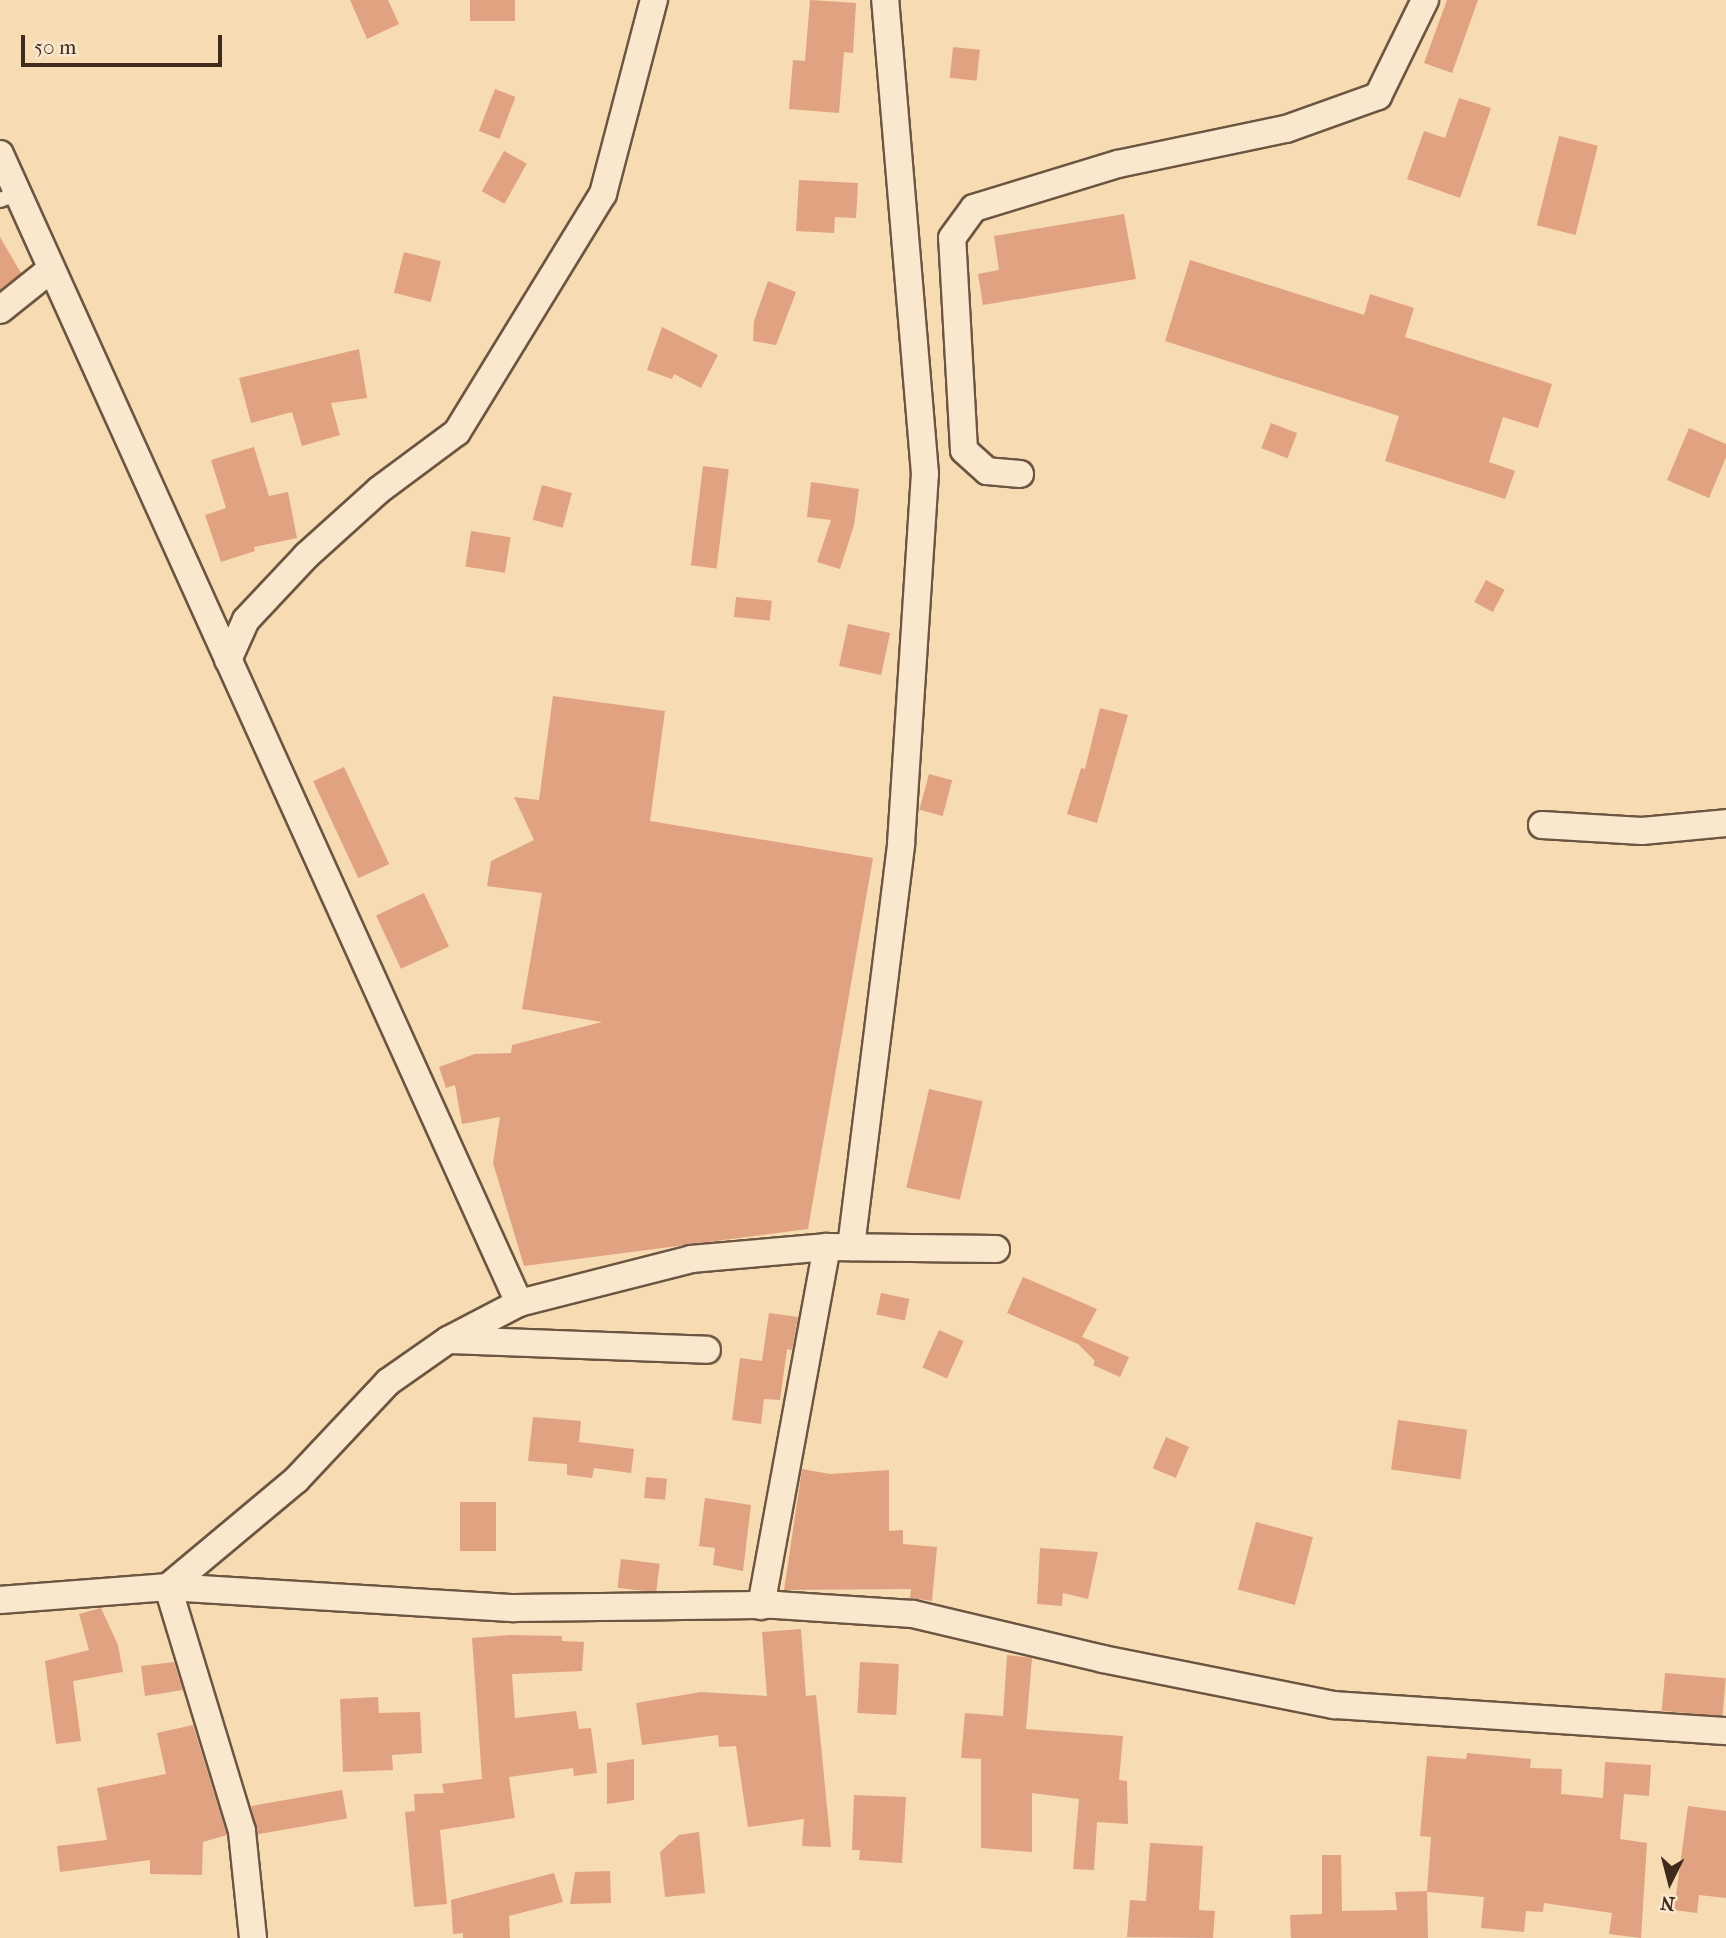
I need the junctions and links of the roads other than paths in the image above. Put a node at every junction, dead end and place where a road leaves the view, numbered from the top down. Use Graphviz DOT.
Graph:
graph roads {
  1 [pos="654,0"];
  2 [pos="885,0"];
  3 [pos="1425,0"];
  4 [pos="0,154"];
  5 [pos="8,197"];
  6 [pos="50,270"];
  7 [pos="0,310"];
  8 [pos="1020,474"];
  9 [pos="228,660"];
  10 [pos="1726,823"];
  11 [pos="1542,825"];
  12 [pos="839,1247"];
  13 [pos="996,1249"];
  14 [pos="519,1303"];
  15 [pos="448,1340"];
  16 [pos="707,1350"];
  17 [pos="168,1587"];
  18 [pos="0,1601"];
  19 [pos="761,1605"];
  20 [pos="1726,1731"];
  21 [pos="253,1938"];
  1 -- 9 [label="street"];
  2 -- 12 [label="street"];
  3 -- 8 [label="street"];
  4 -- 5 [label="street"];
  5 -- 6 [label="street"];
  6 -- 7 [label="street"];
  6 -- 9 [label="street"];
  9 -- 14 [label="street"];
  10 -- 11 [label="street"];
  12 -- 13 [label="street"];
  12 -- 14 [label="street"];
  12 -- 19 [label="street"];
  14 -- 15 [label="street"];
  15 -- 16 [label="street"];
  15 -- 17 [label="street"];
  17 -- 18 [label="street"];
  17 -- 19 [label="street"];
  17 -- 21 [label="street"];
  19 -- 20 [label="street"];
}
